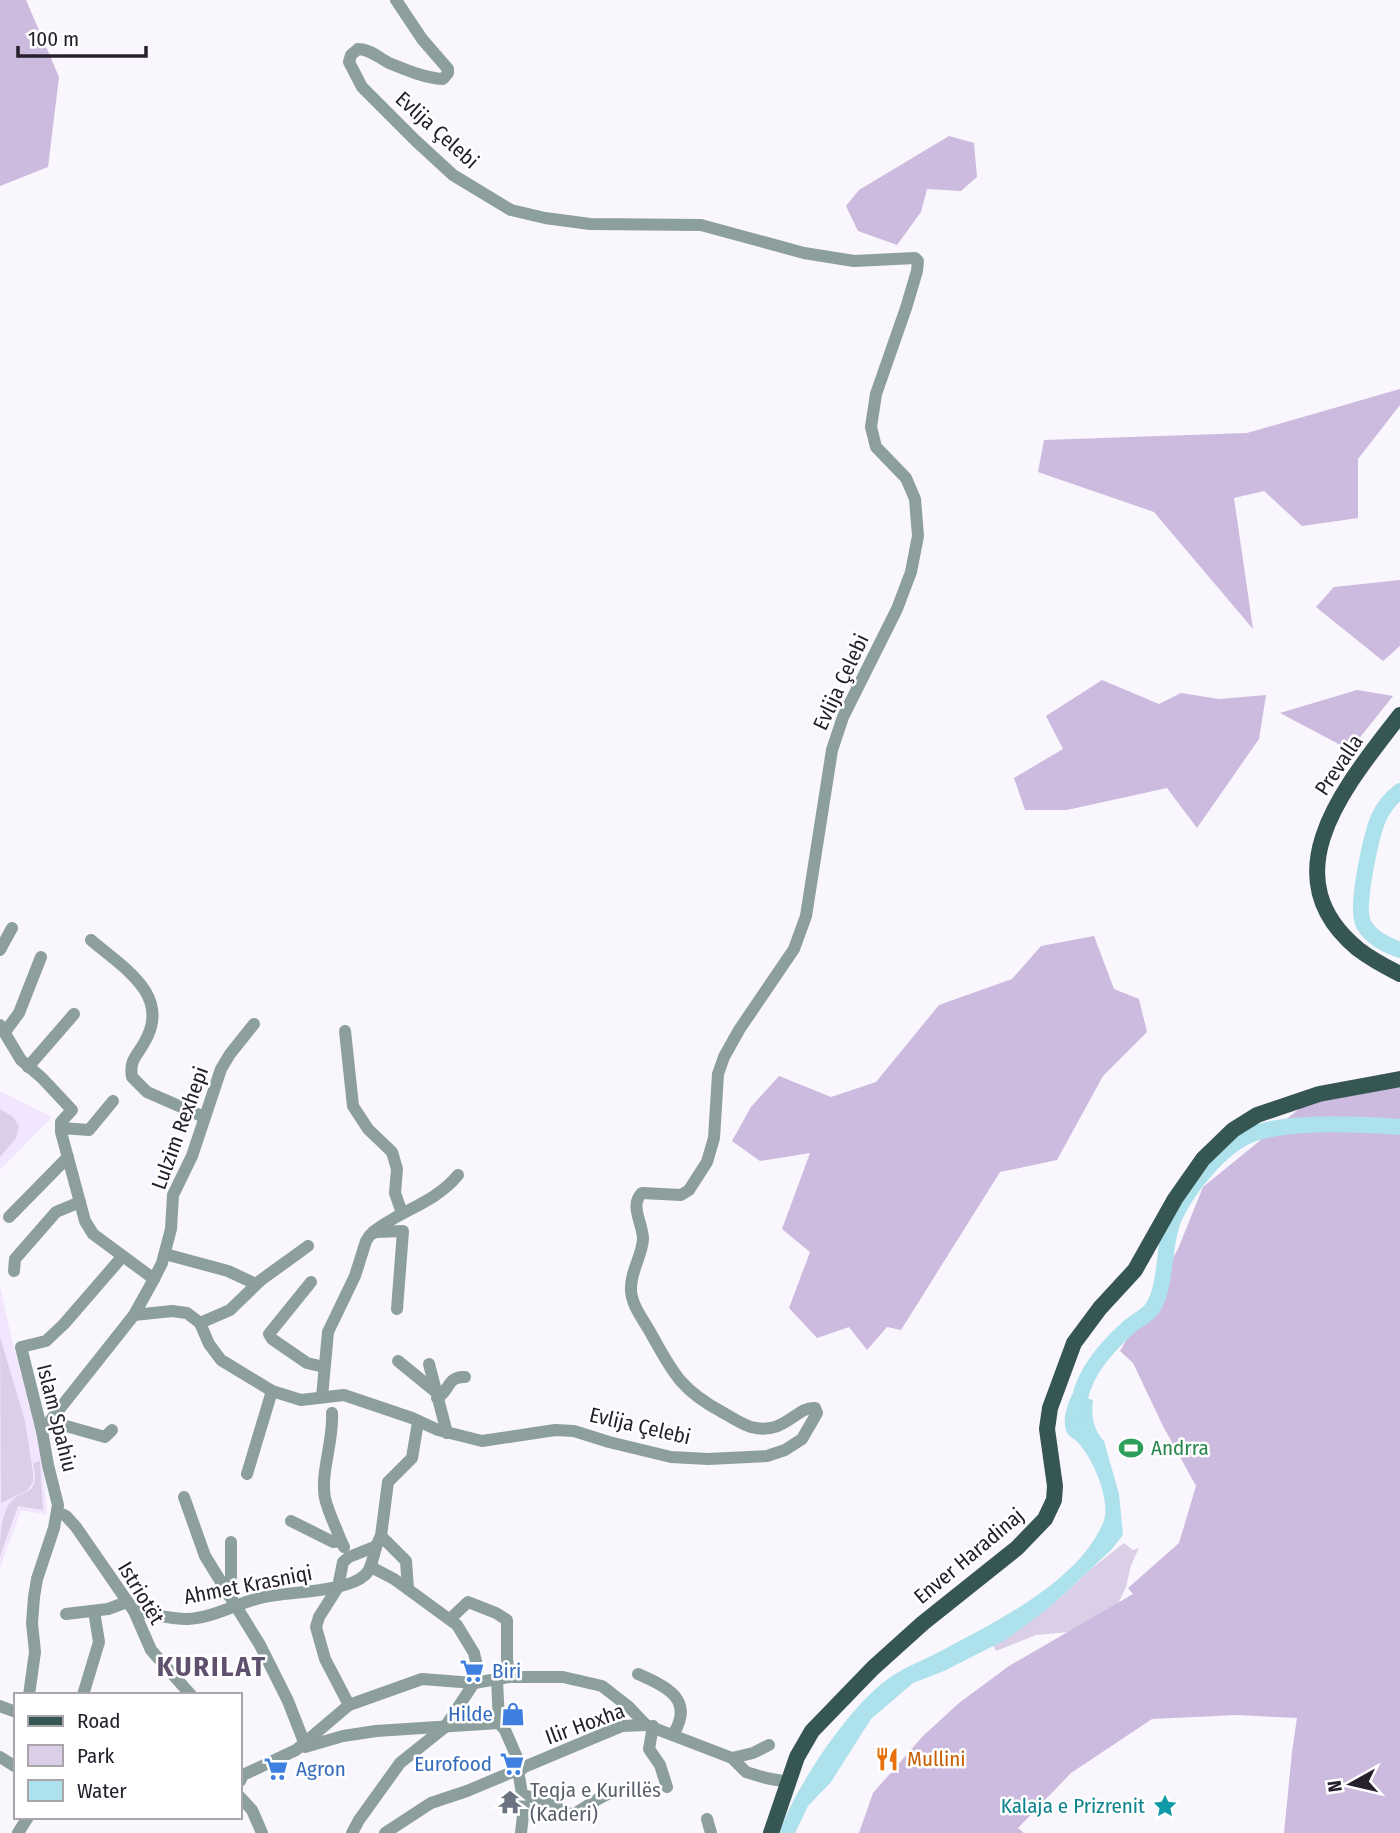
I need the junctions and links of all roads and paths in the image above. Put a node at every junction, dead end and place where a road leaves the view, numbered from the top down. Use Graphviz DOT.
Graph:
graph roads {
  1 [pos="396,0"];
  2 [pos="1400,715"];
  3 [pos="12,928"];
  4 [pos="91,940"];
  5 [pos="0,950"];
  6 [pos="41,957"];
  7 [pos="1400,974"];
  8 [pos="74,1014"];
  9 [pos="254,1024"];
  10 [pos="2,1029"];
  11 [pos="345,1031"];
  12 [pos="28,1067"];
  13 [pos="1400,1079"];
  14 [pos="113,1101"];
  15 [pos="204,1117"];
  16 [pos="61,1128"];
  17 [pos="68,1157"];
  18 [pos="458,1175"];
  19 [pos="80,1202"];
  20 [pos="402,1213"];
  21 [pos="9,1217"];
  22 [pos="370,1235"];
  23 [pos="308,1247"];
  24 [pos="164,1254"];
  25 [pos="122,1257"];
  26 [pos="14,1270"];
  27 [pos="154,1279"];
  28 [pos="311,1282"];
  29 [pos="256,1284"];
  30 [pos="397,1309"];
  31 [pos="134,1315"];
  32 [pos="200,1323"];
  33 [pos="398,1361"];
  34 [pos="429,1364"];
  35 [pos="324,1367"];
  36 [pos="465,1377"];
  37 [pos="272,1391"];
  38 [pos="437,1395"];
  39 [pos="322,1397"];
  40 [pos="331,1413"];
  41 [pos="418,1422"];
  42 [pos="47,1426"];
  43 [pos="112,1430"];
  44 [pos="447,1433"];
  45 [pos="247,1474"];
  46 [pos="184,1497"];
  47 [pos="58,1512"];
  48 [pos="291,1521"];
  49 [pos="341,1541"];
  50 [pos="377,1541"];
  51 [pos="231,1542"];
  52 [pos="349,1557"];
  53 [pos="371,1567"];
  54 [pos="338,1587"];
  55 [pos="308,1590"];
  56 [pos="411,1591"];
  57 [pos="228,1595"];
  58 [pos="130,1606"];
  59 [pos="237,1606"];
  60 [pos="94,1611"];
  61 [pos="66,1614"];
  62 [pos="319,1617"];
  63 [pos="450,1619"];
  64 [pos="638,1674"];
  65 [pos="503,1678"];
  66 [pos="474,1683"];
  67 [pos="29,1693"];
  68 [pos="84,1693"];
  69 [pos="189,1693"];
  70 [pos="349,1705"];
  71 [pos="499,1723"];
  72 [pos="650,1725"];
  73 [pos="445,1727"];
  74 [pos="674,1733"];
  75 [pos="769,1745"];
  76 [pos="300,1746"];
  77 [pos="732,1758"];
  78 [pos="520,1769"];
  79 [pos="242,1777"];
  80 [pos="788,1782"];
  81 [pos="667,1787"];
  82 [pos="616,1791"];
  83 [pos="242,1799"];
  84 [pos="524,1799"];
  85 [pos="707,1819"];
  86 [pos="262,1833"];
  87 [pos="352,1833"];
  88 [pos="385,1833"];
  89 [pos="521,1833"];
  90 [pos="711,1833"];
  91 [pos="771,1833"];
  1 -- 44 [label="street, Evlija Çelebi"];
  2 -- 7 [label="main road, Prevalla"];
  3 -- 5 [label="street"];
  4 -- 15 [label="street"];
  6 -- 10 [label="street"];
  8 -- 12 [label="street"];
  9 -- 15 [label="street, Lulzim Rexhepi"];
  10 -- 12 [label="street"];
  11 -- 20 [label="street"];
  12 -- 16 [label="street"];
  13 -- 80 [label="main road, Enver Haradinaj"];
  14 -- 16 [label="street"];
  15 -- 24 [label="street, Lulzim Rexhepi"];
  16 -- 17 [label="street"];
  17 -- 19 [label="street"];
  17 -- 21 [label="street"];
  18 -- 20 [label="street"];
  19 -- 25 [label="street"];
  19 -- 26 [label="street"];
  20 -- 22 [label="street"];
  22 -- 30 [label="street"];
  22 -- 35 [label="street"];
  23 -- 29 [label="street"];
  24 -- 27 [label="street, Lulzim Rexhepi"];
  24 -- 29 [label="street"];
  25 -- 27 [label="street"];
  25 -- 42 [label="street, Islam Spahiu"];
  27 -- 31 [label="street, Lulzim Rexhepi"];
  28 -- 35 [label="street"];
  29 -- 32 [label="street"];
  31 -- 32 [label="street"];
  31 -- 42 [label="street"];
  32 -- 37 [label="street, Evlija Çelebi"];
  33 -- 38 [label="street"];
  34 -- 38 [label="street"];
  35 -- 39 [label="street"];
  36 -- 38 [label="street"];
  37 -- 39 [label="street, Evlija Çelebi"];
  37 -- 45 [label="street"];
  38 -- 44 [label="street"];
  39 -- 41 [label="street, Evlija Çelebi"];
  40 -- 49 [label="street"];
  41 -- 44 [label="street, Evlija Çelebi"];
  41 -- 50 [label="street"];
  42 -- 43 [label="street"];
  42 -- 47 [label="street, Islam Spahiu"];
  46 -- 57 [label="street"];
  47 -- 58 [label="street, Istriotët"];
  47 -- 67 [label="street"];
  48 -- 49 [label="street, Ahmet Krasniqi"];
  49 -- 52 [label="street"];
  50 -- 52 [label="street"];
  50 -- 53 [label="street"];
  50 -- 56 [label="street"];
  51 -- 57 [label="street"];
  52 -- 54 [label="street, Ahmet Krasniqi"];
  53 -- 54 [label="street"];
  53 -- 56 [label="street"];
  54 -- 55 [label="street, Ahmet Krasniqi"];
  54 -- 62 [label="street"];
  55 -- 59 [label="street, Ahmet Krasniqi"];
  55 -- 62 [label="street"];
  56 -- 63 [label="street"];
  57 -- 59 [label="street"];
  58 -- 59 [label="street, Ahmet Krasniqi"];
  58 -- 60 [label="street"];
  58 -- 69 [label="street, Istriotët"];
  59 -- 76 [label="street"];
  60 -- 61 [label="street"];
  60 -- 68 [label="street"];
  62 -- 70 [label="street"];
  63 -- 65 [label="street"];
  63 -- 66 [label="street"];
  64 -- 74 [label="street"];
  65 -- 66 [label="street"];
  65 -- 71 [label="street"];
  65 -- 72 [label="street"];
  66 -- 70 [label="street"];
  66 -- 73 [label="street"];
  70 -- 76 [label="street"];
  71 -- 73 [label="street"];
  71 -- 78 [label="street"];
  72 -- 74 [label="street"];
  72 -- 78 [label="street, Ilir Hoxha"];
  72 -- 81 [label="street"];
  73 -- 76 [label="street"];
  73 -- 87 [label="street"];
  74 -- 77 [label="street"];
  75 -- 77 [label="street"];
  76 -- 79 [label="street"];
  77 -- 80 [label="street"];
  78 -- 84 [label="street"];
  78 -- 88 [label="street, Ilir Hoxha"];
  80 -- 91 [label="main road, Enver Haradinaj"];
  82 -- 84 [label="street"];
  83 -- 86 [label="street"];
  84 -- 89 [label="street"];
  85 -- 90 [label="street"];
}
